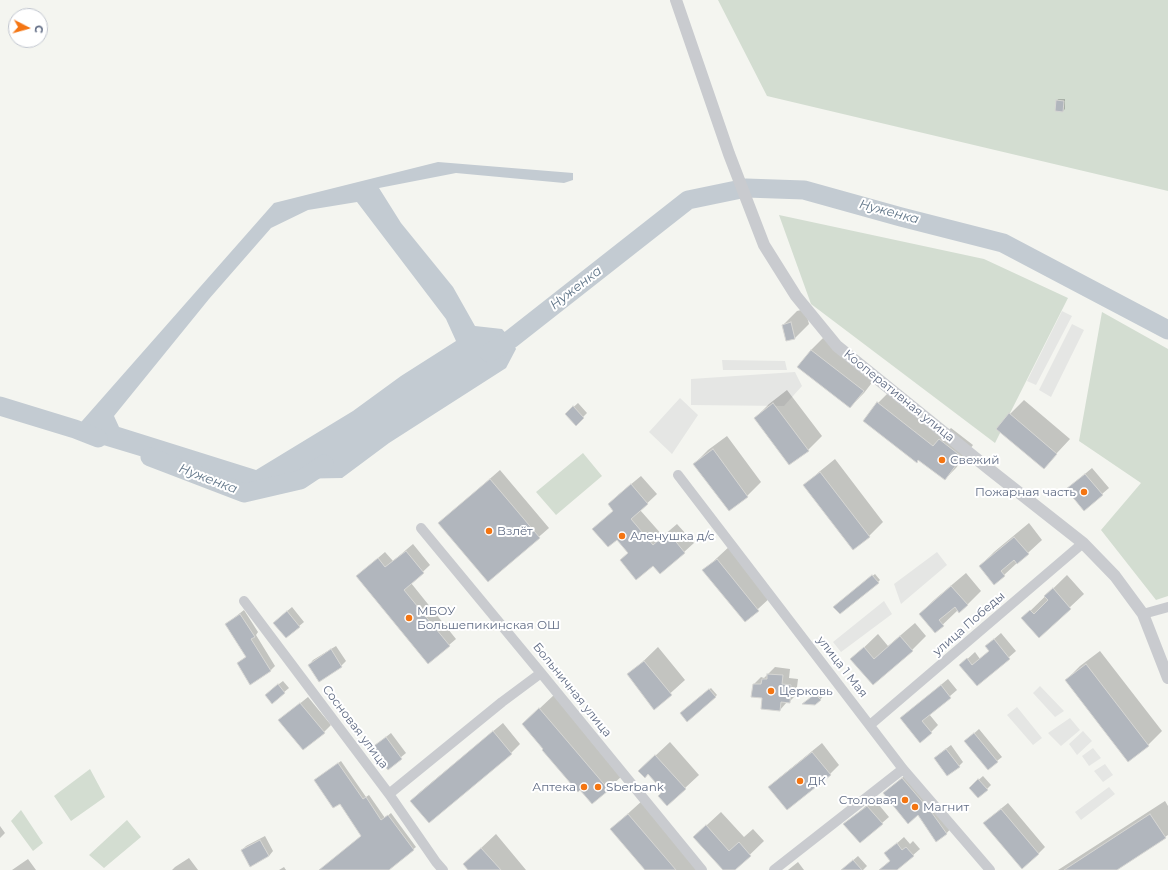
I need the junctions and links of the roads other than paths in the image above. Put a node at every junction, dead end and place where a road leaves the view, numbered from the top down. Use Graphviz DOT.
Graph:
graph roads {
  1 [pos="676,0"];
  2 [pos="678,475"];
  3 [pos="421,528"];
  4 [pos="1084,543"];
  5 [pos="244,601"];
  6 [pos="1168,607"];
  7 [pos="1143,614"];
  8 [pos="541,673"];
  9 [pos="1168,678"];
  10 [pos="870,725"];
  11 [pos="903,769"];
  12 [pos="389,794"];
  13 [pos="443,870"];
  14 [pos="702,870"];
  15 [pos="774,870"];
  16 [pos="990,870"];
  1 -- 4 [label="street, Кооперативная улица"];
  2 -- 10 [label="street, улица 1 Мая"];
  3 -- 8 [label="street, Больничная улица"];
  4 -- 7 [label="street, Кооперативная улица"];
  4 -- 10 [label="street, улица Победы"];
  5 -- 12 [label="street, Сосновая улица"];
  6 -- 7 [label="street"];
  7 -- 9 [label="street, Кооперативная улица"];
  8 -- 12 [label="street"];
  8 -- 14 [label="street, Больничная улица"];
  10 -- 11 [label="street, улица 1 Мая"];
  11 -- 15 [label="street"];
  11 -- 16 [label="street, улица 1 Мая"];
  12 -- 13 [label="street, Сосновая улица"];
}
